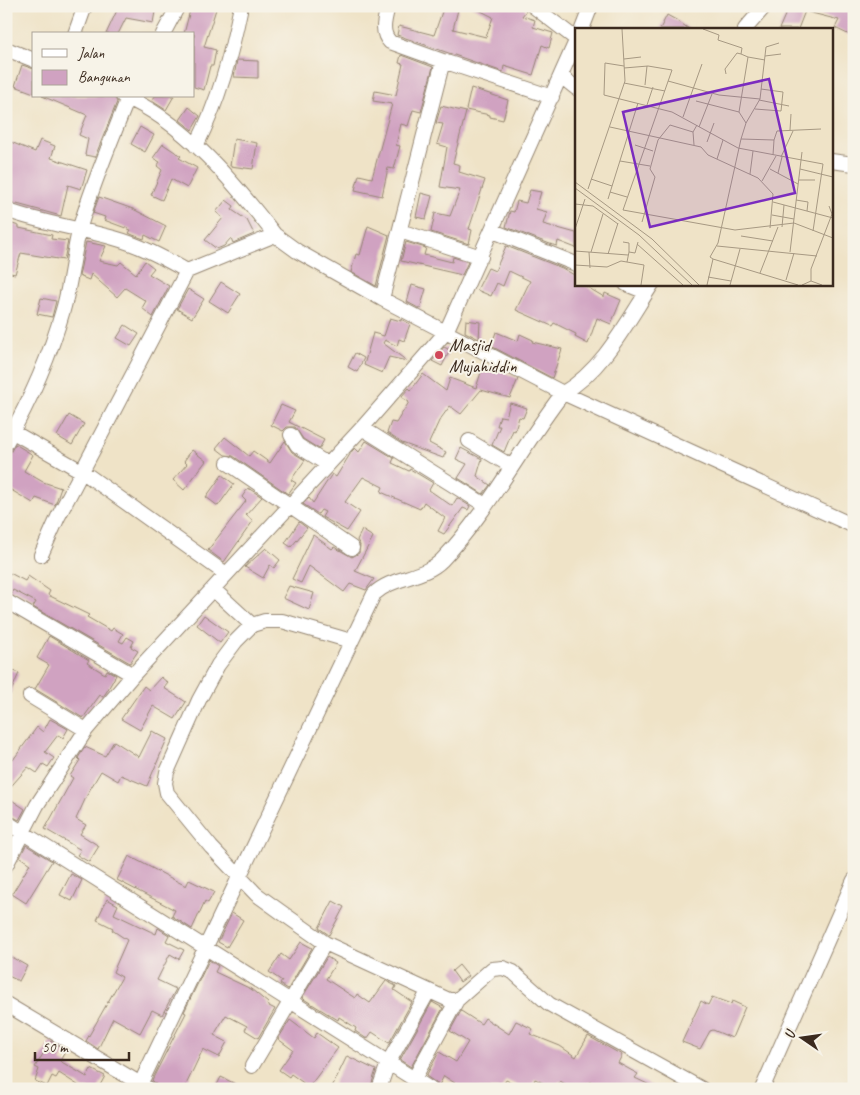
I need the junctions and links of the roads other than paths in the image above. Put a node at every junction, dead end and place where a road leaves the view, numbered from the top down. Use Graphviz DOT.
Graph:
graph roads {
  1 [pos="85,6"];
  2 [pos="178,6"];
  3 [pos="241,6"];
  4 [pos="388,6"];
  5 [pos="533,6"];
  6 [pos="591,6"];
  7 [pos="765,6"];
  8 [pos="582,28"];
  9 [pos="746,28"];
  10 [pos="76,32"];
  11 [pos="164,32"];
  12 [pos="575,39"];
  13 [pos="575,42"];
  14 [pos="6,49"];
  15 [pos="32,59"];
  16 [pos="443,61"];
  17 [pos="561,76"];
  18 [pos="575,87"];
  19 [pos="552,97"];
  20 [pos="133,99"];
  21 [pos="196,146"];
  22 [pos="832,161"];
  23 [pos="854,164"];
  24 [pos="6,210"];
  25 [pos="80,230"];
  26 [pos="400,231"];
  27 [pos="493,231"];
  28 [pos="275,235"];
  29 [pos="481,257"];
  30 [pos="575,264"];
  31 [pos="187,271"];
  32 [pos="632,285"];
  33 [pos="649,288"];
  34 [pos="382,299"];
  35 [pos="446,332"];
  36 [pos="563,393"];
  37 [pos="362,428"];
  38 [pos="291,435"];
  39 [pos="9,438"];
  40 [pos="469,441"];
  41 [pos="228,463"];
  42 [pos="327,464"];
  43 [pos="511,466"];
  44 [pos="83,472"];
  45 [pos="289,505"];
  46 [pos="485,505"];
  47 [pos="854,526"];
  48 [pos="352,548"];
  49 [pos="41,555"];
  50 [pos="226,574"];
  51 [pos="213,589"];
  52 [pos="6,601"];
  53 [pos="252,625"];
  54 [pos="351,642"];
  55 [pos="133,675"];
  56 [pos="30,696"];
  57 [pos="86,730"];
  58 [pos="6,822"];
  59 [pos="22,832"];
  60 [pos="6,865"];
  61 [pos="240,876"];
  62 [pos="854,880"];
  63 [pos="325,943"];
  64 [pos="204,947"];
  65 [pos="428,992"];
  66 [pos="457,1000"];
  67 [pos="290,1001"];
  68 [pos="6,1004"];
  69 [pos="388,1063"];
  70 [pos="252,1066"];
  71 [pos="414,1079"];
  72 [pos="143,1087"];
  73 [pos="379,1089"];
  74 [pos="430,1089"];
  75 [pos="702,1089"];
  76 [pos="762,1089"];
  1 -- 10 [label="street"];
  2 -- 11 [label="street"];
  3 -- 21 [label="street"];
  4 -- 16 [label="street"];
  5 -- 12 [label="street"];
  6 -- 8 [label="street"];
  7 -- 9 [label="street"];
  13 -- 17 [label="street"];
  14 -- 15 [label="street"];
  16 -- 19 [label="street"];
  16 -- 26 [label="street"];
  17 -- 18 [label="street"];
  17 -- 19 [label="street"];
  19 -- 27 [label="street"];
  20 -- 21 [label="street"];
  20 -- 25 [label="street"];
  21 -- 28 [label="street"];
  22 -- 23 [label="street"];
  24 -- 25 [label="street"];
  25 -- 31 [label="street"];
  25 -- 39 [label="street"];
  26 -- 29 [label="street"];
  26 -- 34 [label="street"];
  27 -- 29 [label="street"];
  27 -- 30 [label="street"];
  28 -- 31 [label="street"];
  28 -- 34 [label="street"];
  29 -- 35 [label="street"];
  31 -- 44 [label="street"];
  32 -- 33 [label="street"];
  33 -- 36 [label="street"];
  34 -- 35 [label="street"];
  35 -- 36 [label="street"];
  35 -- 37 [label="street"];
  36 -- 43 [label="street"];
  36 -- 47 [label="street"];
  37 -- 42 [label="street"];
  37 -- 46 [label="street"];
  38 -- 42 [label="street"];
  39 -- 44 [label="street"];
  40 -- 43 [label="street"];
  41 -- 45 [label="street"];
  42 -- 45 [label="street"];
  43 -- 46 [label="street"];
  44 -- 49 [label="street"];
  44 -- 50 [label="street"];
  45 -- 48 [label="street"];
  45 -- 50 [label="street"];
  46 -- 54 [label="street"];
  50 -- 51 [label="street"];
  51 -- 53 [label="street"];
  51 -- 55 [label="street"];
  52 -- 55 [label="street"];
  53 -- 54 [label="street"];
  53 -- 61 [label="street"];
  54 -- 61 [label="street"];
  55 -- 57 [label="street"];
  56 -- 57 [label="street"];
  57 -- 59 [label="street"];
  58 -- 59 [label="street"];
  59 -- 60 [label="street"];
  59 -- 64 [label="street"];
  61 -- 63 [label="street"];
  61 -- 64 [label="street"];
  62 -- 76 [label="street"];
  63 -- 65 [label="street"];
  63 -- 67 [label="street"];
  64 -- 67 [label="street"];
  64 -- 72 [label="street"];
  65 -- 66 [label="street"];
  65 -- 69 [label="street"];
  66 -- 71 [label="street"];
  66 -- 75 [label="street"];
  67 -- 69 [label="street"];
  67 -- 70 [label="street"];
  68 -- 72 [label="street"];
  69 -- 71 [label="street"];
  69 -- 73 [label="street"];
  71 -- 74 [label="street"];
}
